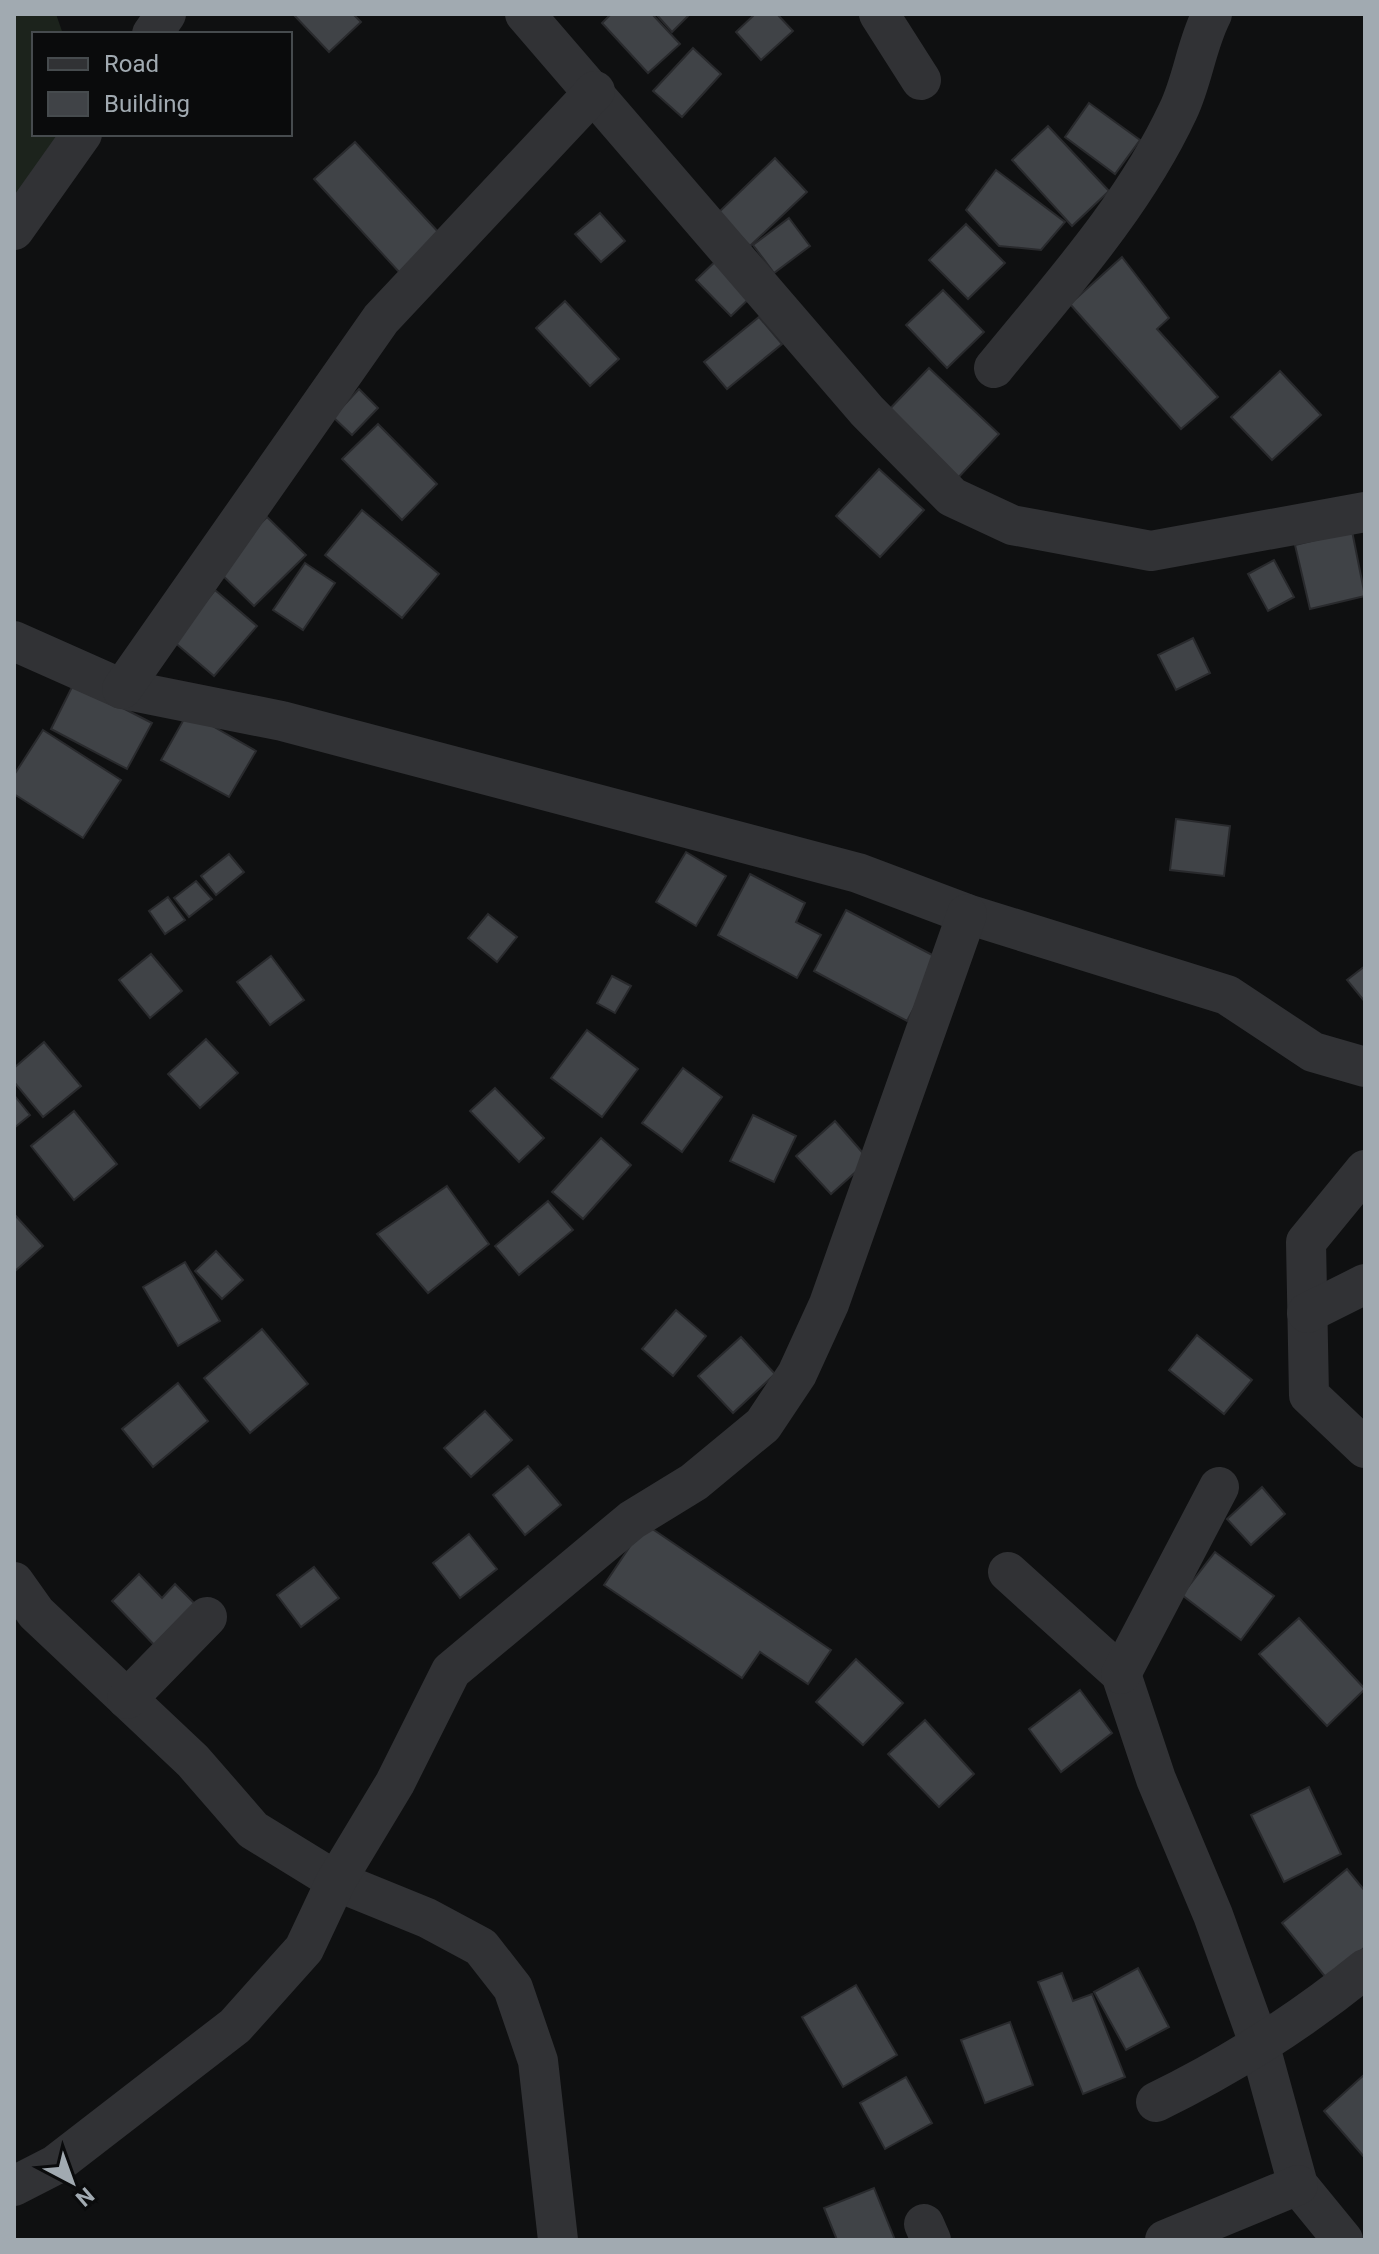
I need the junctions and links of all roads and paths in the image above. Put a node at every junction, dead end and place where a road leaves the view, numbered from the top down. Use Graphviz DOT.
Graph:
graph roads {
  1 [pos="166,14"];
  2 [pos="525,14"];
  3 [pos="879,14"];
  4 [pos="1212,14"];
  5 [pos="153,32"];
  6 [pos="921,80"];
  7 [pos="595,91"];
  8 [pos="81,136"];
  9 [pos="14,230"];
  10 [pos="994,368"];
  11 [pos="1365,512"];
  12 [pos="14,641"];
  13 [pos="122,689"];
  14 [pos="967,914"];
  15 [pos="1365,1067"];
  16 [pos="1365,1170"];
  17 [pos="1365,1284"];
  18 [pos="1307,1313"];
  19 [pos="1365,1448"];
  20 [pos="1219,1487"];
  21 [pos="1008,1572"];
  22 [pos="14,1582"];
  23 [pos="207,1617"];
  24 [pos="1121,1674"];
  25 [pos="127,1699"];
  26 [pos="336,1881"];
  27 [pos="1365,1969"];
  28 [pos="1259,2043"];
  29 [pos="1156,2102"];
  30 [pos="1298,2185"];
  31 [pos="14,2186"];
  32 [pos="558,2240"];
  33 [pos="1165,2240"];
  34 [pos="1343,2240"];
  1 -- 5 [label="street"];
  2 -- 7 [label="street"];
  3 -- 6 [label="street"];
  4 -- 10 [label="street"];
  7 -- 11 [label="street"];
  7 -- 13 [label="street"];
  8 -- 9 [label="street"];
  12 -- 13 [label="street"];
  13 -- 14 [label="street"];
  14 -- 15 [label="street"];
  14 -- 26 [label="street"];
  16 -- 18 [label="street"];
  17 -- 18 [label="street"];
  18 -- 19 [label="street"];
  20 -- 24 [label="street"];
  21 -- 24 [label="street"];
  22 -- 25 [label="street"];
  23 -- 25 [label="street"];
  24 -- 28 [label="street"];
  25 -- 26 [label="street"];
  26 -- 31 [label="street"];
  26 -- 32 [label="street"];
  27 -- 28 [label="street"];
  28 -- 29 [label="street"];
  28 -- 30 [label="street"];
  30 -- 33 [label="street"];
  30 -- 34 [label="street"];
}
